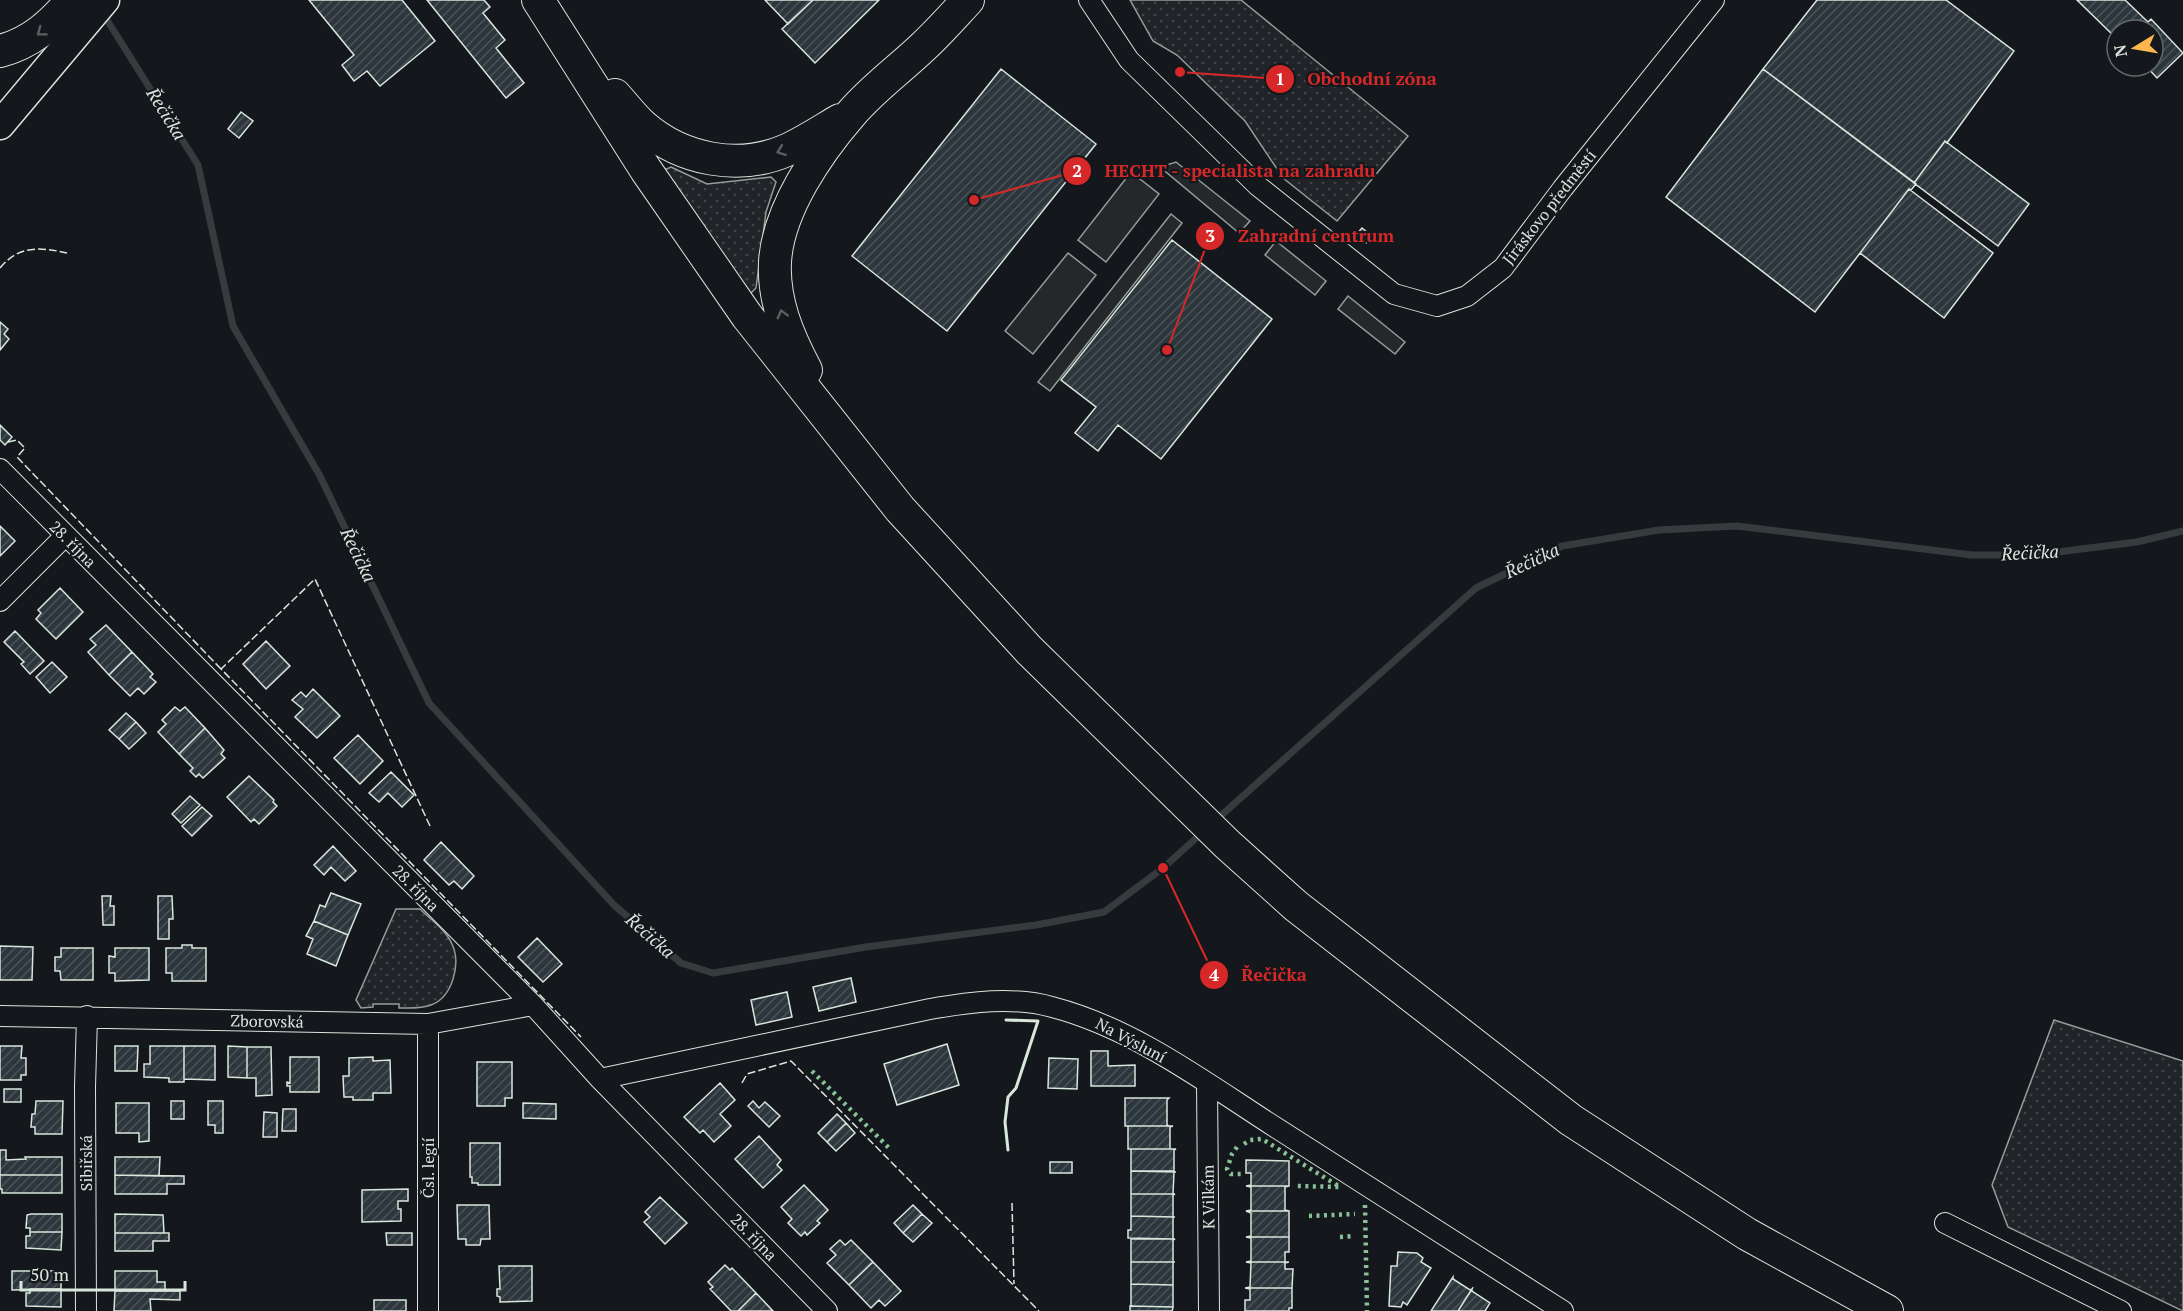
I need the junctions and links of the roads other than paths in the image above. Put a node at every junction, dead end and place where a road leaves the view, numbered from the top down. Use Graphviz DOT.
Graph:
graph roads {
  1 [pos="72,0"];
  2 [pos="105,0"];
  3 [pos="538,0"];
  4 [pos="968,0"];
  5 [pos="1089,0"];
  6 [pos="1714,0"];
  7 [pos="563,41"];
  8 [pos="0,51"];
  9 [pos="851,114"];
  10 [pos="0,125"];
  11 [pos="845,442"];
  12 [pos="0,469"];
  13 [pos="65,536"];
  14 [pos="0,601"];
  15 [pos="533,1005"];
  16 [pos="0,1016"];
  17 [pos="87,1016"];
  18 [pos="428,1024"];
  19 [pos="600,1079"];
  20 [pos="1207,1083"];
  21 [pos="1945,1223"];
  22 [pos="86,1311"];
  23 [pos="428,1311"];
  24 [pos="827,1311"];
  25 [pos="1209,1311"];
  26 [pos="1563,1311"];
  27 [pos="1887,1311"];
  28 [pos="2121,1311"];
  1 -- 8 [label="main road, one-way"];
  2 -- 10 [label="main road"];
  3 -- 7 [label="main road"];
  4 -- 9 [label="main road"];
  5 -- 6 [label="street, Jiráskovo předměstí"];
  9 -- 7 [label="main road, one-way"];
  7 -- 11 [label="main road"];
  11 -- 9 [label="main road, one-way"];
  11 -- 27 [label="main road"];
  12 -- 13 [label="street, 28. října"];
  13 -- 14 [label="street"];
  13 -- 15 [label="street, 28. října"];
  15 -- 18 [label="street, Zborovská"];
  15 -- 19 [label="street, 28. října"];
  16 -- 17 [label="street, Zborovská"];
  17 -- 18 [label="street, Zborovská"];
  17 -- 22 [label="street, Sibiřská"];
  18 -- 23 [label="street, Čsl. legií"];
  19 -- 20 [label="street, Na Výsluní"];
  19 -- 24 [label="street, 28. října"];
  20 -- 25 [label="street, K Vilkám"];
  20 -- 26 [label="street, Na Výsluní"];
  21 -- 28 [label="street"];
}
